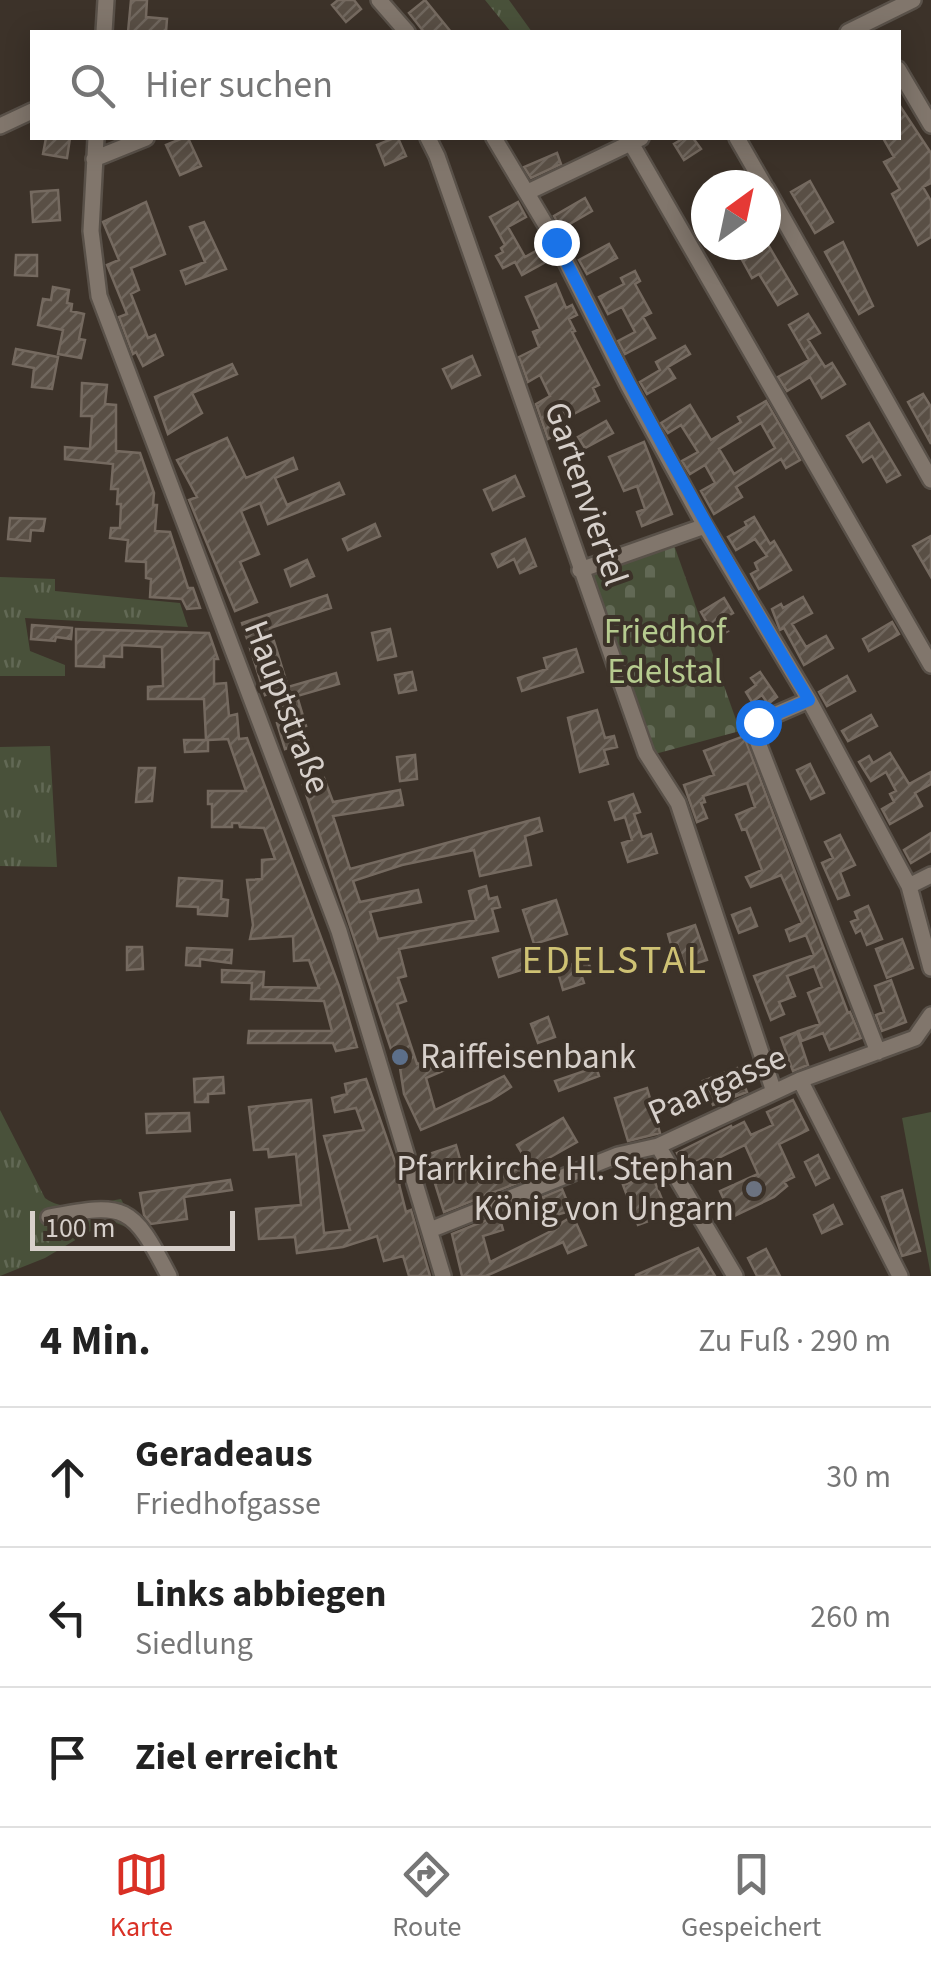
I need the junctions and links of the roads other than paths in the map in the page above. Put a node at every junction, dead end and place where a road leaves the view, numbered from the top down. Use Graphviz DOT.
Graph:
graph roads {
  1 [pos="106,0"];
  2 [pos="380,0"];
  3 [pos="913,0"];
  4 [pos="874,27"];
  5 [pos="104,30"];
  6 [pos="400,30"];
  7 [pos="901,74"];
  8 [pos="30,113"];
  9 [pos="931,124"];
  10 [pos="0,126"];
  11 [pos="96,140"];
  12 [pos="141,140"];
  13 [pos="429,140"];
  14 [pos="495,140"];
  15 [pos="636,140"];
  16 [pos="739,140"];
  17 [pos="94,159"];
  18 [pos="756,170"];
  19 [pos="528,192"];
  20 [pos="781,214"];
  21 [pos="931,480"];
  22 [pos="705,526"];
  23 [pos="580,570"];
  24 [pos="931,665"];
  25 [pos="809,700"];
  26 [pos="931,875"];
  27 [pos="909,886"];
  28 [pos="931,968"];
  29 [pos="931,1016"];
  30 [pos="878,1052"];
  31 [pos="800,1080"];
  32 [pos="774,1092"];
  33 [pos="658,1146"];
  34 [pos="49,1217"];
  35 [pos="430,1230"];
  36 [pos="170,1276"];
  37 [pos="443,1276"];
  38 [pos="735,1276"];
  39 [pos="900,1276"];
  1 -- 5 [label="street"];
  2 -- 6 [label="street"];
  3 -- 4 [label="street"];
  7 -- 9 [label="street"];
  8 -- 10 [label="street"];
  11 -- 17 [label="street, Hauptstraße"];
  12 -- 17 [label="street"];
  13 -- 23 [label="street, Gartenviertel"];
  14 -- 19 [label="street"];
  15 -- 19 [label="street"];
  15 -- 24 [label="street"];
  16 -- 18 [label="street"];
  17 -- 35 [label="street, Hauptstraße"];
  19 -- 22 [label="street"];
  20 -- 21 [label="street"];
  22 -- 23 [label="street"];
  22 -- 25 [label="street"];
  23 -- 32 [label="street, Gartenviertel"];
  25 -- 27 [label="street"];
  25 -- 30 [label="street"];
  26 -- 27 [label="street"];
  27 -- 28 [label="street"];
  29 -- 30 [label="street, Paargasse"];
  30 -- 31 [label="street, Paargasse"];
  31 -- 32 [label="street, Paargasse"];
  31 -- 39 [label="street"];
  32 -- 33 [label="street, Paargasse"];
  33 -- 35 [label="street, Paargasse"];
  33 -- 38 [label="street"];
  34 -- 36 [label="street"];
  35 -- 37 [label="street, Hauptstraße"];
}
